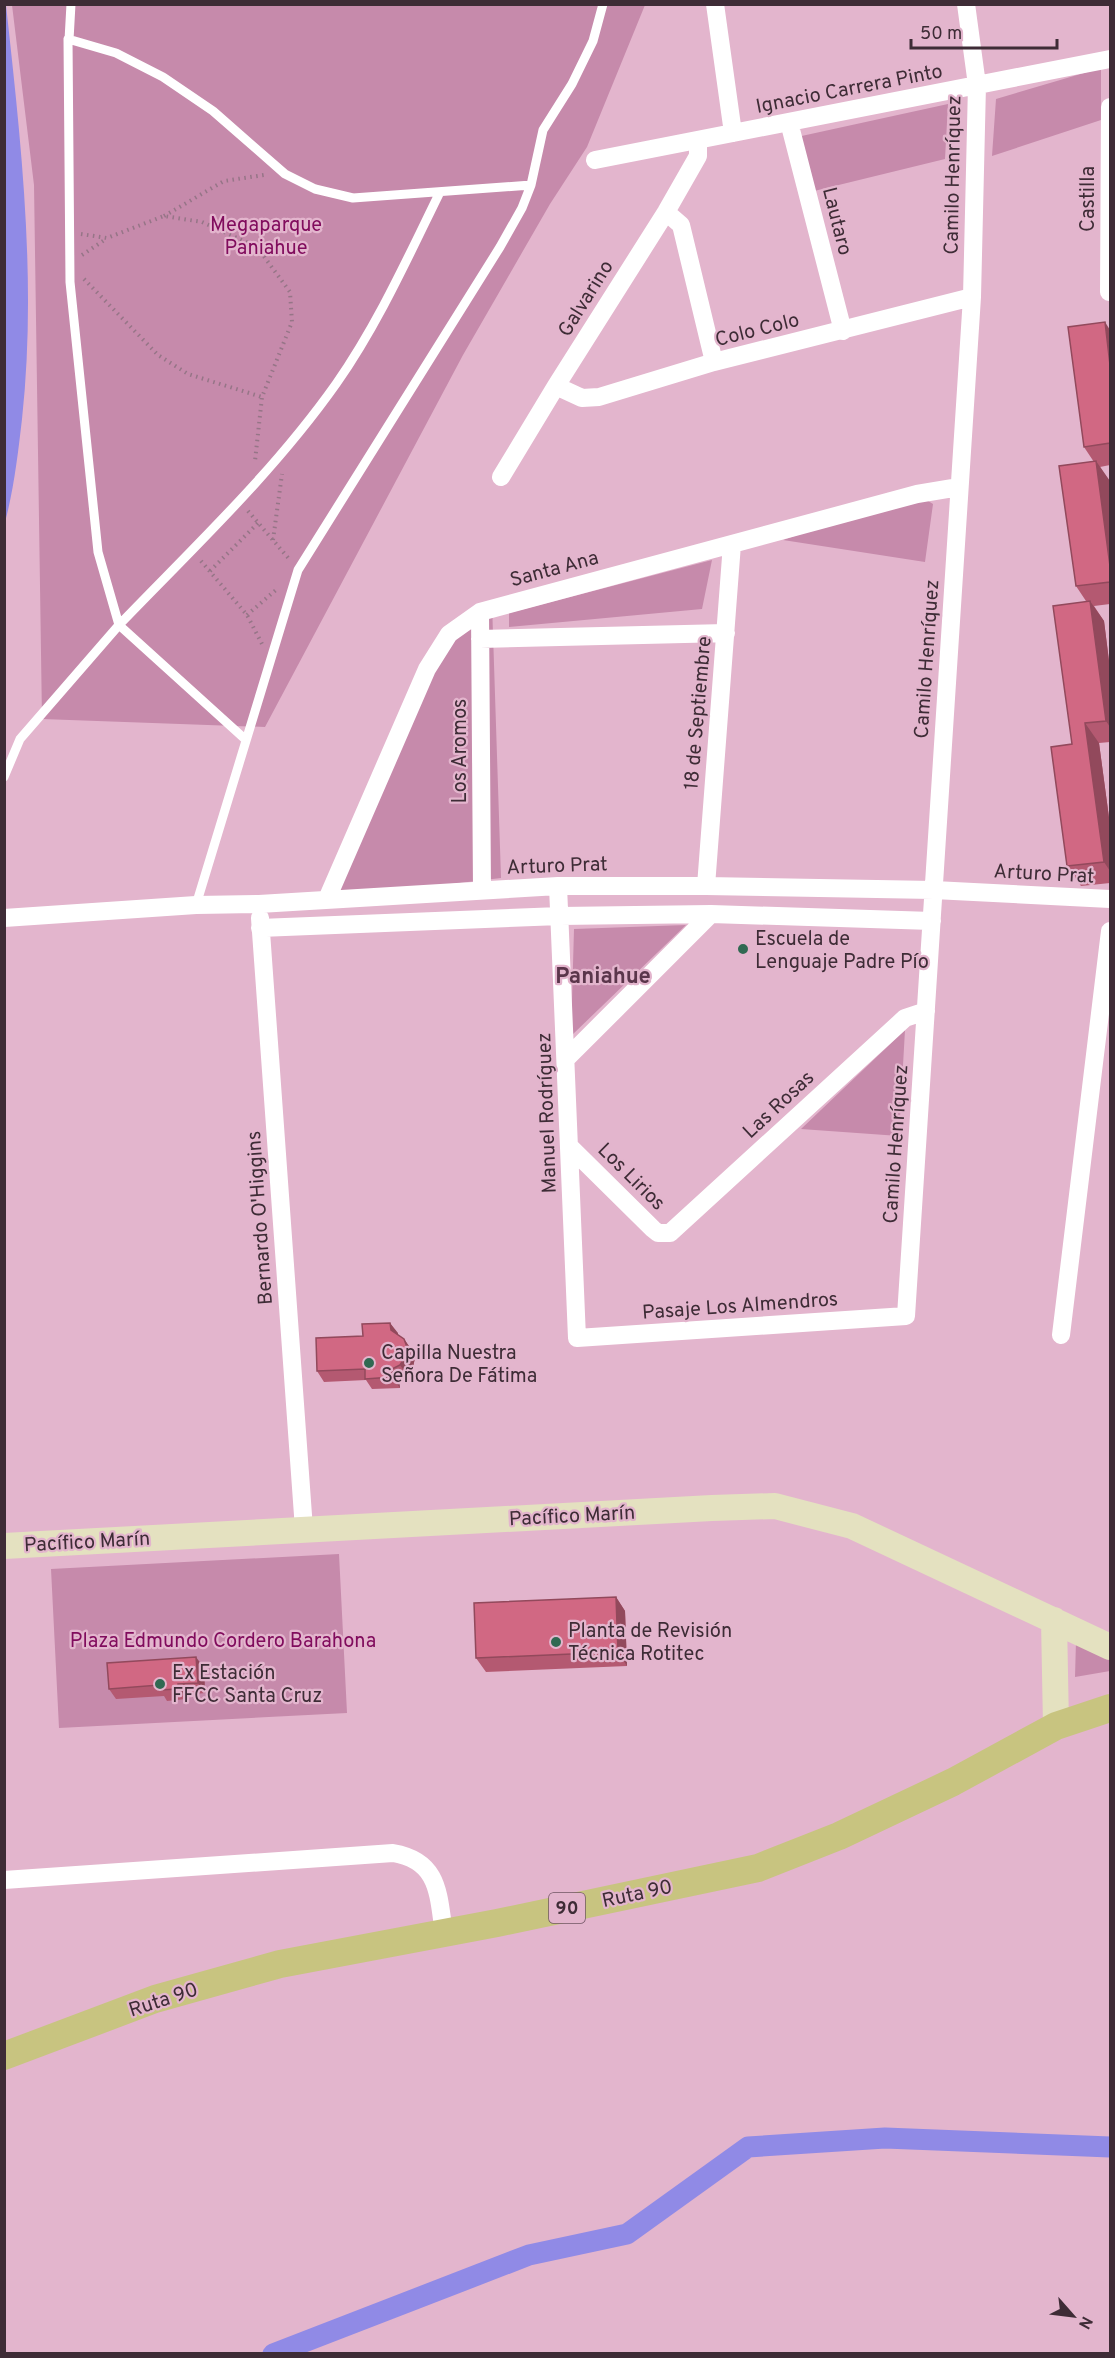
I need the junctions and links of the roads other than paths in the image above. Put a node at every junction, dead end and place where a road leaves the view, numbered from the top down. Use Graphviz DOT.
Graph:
graph roads {
  1 [pos="71,4"];
  2 [pos="603,4"];
  3 [pos="715,4"];
  4 [pos="966,4"];
  5 [pos="69,40"];
  6 [pos="1110,59"];
  7 [pos="977,85"];
  8 [pos="1110,108"];
  9 [pos="789,122"];
  10 [pos="733,133"];
  11 [pos="698,140"];
  12 [pos="595,160"];
  13 [pos="531,185"];
  14 [pos="440,192"];
  15 [pos="666,212"];
  16 [pos="1109,292"];
  17 [pos="972,297"];
  18 [pos="843,331"];
  19 [pos="714,362"];
  20 [pos="556,386"];
  21 [pos="501,477"];
  22 [pos="959,487"];
  23 [pos="732,544"];
  24 [pos="480,612"];
  25 [pos="119,625"];
  26 [pos="726,633"];
  27 [pos="480,639"];
  28 [pos="246,740"];
  29 [pos="4,777"];
  30 [pos="558,886"];
  31 [pos="706,886"];
  32 [pos="482,890"];
  33 [pos="934,890"];
  34 [pos="1110,898"];
  35 [pos="327,899"];
  36 [pos="259,904"];
  37 [pos="196,905"];
  38 [pos="711,914"];
  39 [pos="560,916"];
  40 [pos="4,918"];
  41 [pos="932,921"];
  42 [pos="260,928"];
  43 [pos="1110,931"];
  44 [pos="926,1011"];
  45 [pos="567,1058"];
  46 [pos="570,1147"];
  47 [pos="664,1234"];
  48 [pos="906,1316"];
  49 [pos="1060,1335"];
  50 [pos="577,1338"];
  51 [pos="304,1529"];
  52 [pos="4,1546"];
  53 [pos="1054,1620"];
  54 [pos="1110,1647"];
  55 [pos="1110,1708"];
  56 [pos="1056,1726"];
  57 [pos="4,1880"];
  58 [pos="444,1933"];
  59 [pos="4,2056"];
  1 -- 5 [label="lane"];
  2 -- 13 [label="lane"];
  3 -- 10 [label="street"];
  4 -- 7 [label="street, Camilo Henríquez"];
  5 -- 14 [label="lane"];
  5 -- 25 [label="lane"];
  6 -- 7 [label="street, Ignacio Carrera Pinto"];
  7 -- 9 [label="street, Ignacio Carrera Pinto"];
  7 -- 17 [label="street, Camilo Henríquez"];
  8 -- 16 [label="street, Castilla"];
  9 -- 10 [label="street, Ignacio Carrera Pinto"];
  9 -- 18 [label="street, Lautaro"];
  10 -- 11 [label="street, Ignacio Carrera Pinto"];
  11 -- 12 [label="street, Ignacio Carrera Pinto"];
  11 -- 15 [label="street, Galvarino"];
  13 -- 14 [label="lane"];
  13 -- 28 [label="lane"];
  14 -- 25 [label="lane"];
  15 -- 19 [label="street"];
  15 -- 20 [label="street, Galvarino"];
  17 -- 18 [label="street, Colo Colo"];
  17 -- 22 [label="street, Camilo Henríquez"];
  18 -- 19 [label="street, Colo Colo"];
  19 -- 20 [label="street, Colo Colo"];
  20 -- 21 [label="street, Galvarino"];
  22 -- 23 [label="street, Santa Ana"];
  22 -- 33 [label="street, Camilo Henríquez"];
  23 -- 24 [label="street, Santa Ana"];
  23 -- 26 [label="street, 18 de Septiembre"];
  24 -- 27 [label="street, Los Aromos"];
  24 -- 35 [label="street, Santa Ana"];
  25 -- 28 [label="lane"];
  25 -- 29 [label="lane"];
  26 -- 27 [label="street"];
  26 -- 31 [label="street, 18 de Septiembre"];
  27 -- 32 [label="street, Los Aromos"];
  28 -- 37 [label="lane"];
  30 -- 31 [label="street, Arturo Prat"];
  30 -- 32 [label="street, Arturo Prat"];
  30 -- 39 [label="street, Manuel Rodríguez"];
  31 -- 33 [label="street, Arturo Prat"];
  32 -- 35 [label="street, Arturo Prat"];
  33 -- 34 [label="street, Arturo Prat"];
  33 -- 41 [label="street, Camilo Henríquez"];
  35 -- 36 [label="street, Arturo Prat"];
  36 -- 37 [label="street, Arturo Prat"];
  36 -- 42 [label="street, Bernardo O'Higgins"];
  37 -- 40 [label="street, Arturo Prat"];
  38 -- 39 [label="street"];
  38 -- 41 [label="street"];
  38 -- 45 [label="street"];
  39 -- 42 [label="street"];
  39 -- 45 [label="street, Manuel Rodríguez"];
  41 -- 44 [label="street, Camilo Henríquez"];
  42 -- 51 [label="street, Bernardo O'Higgins"];
  43 -- 49 [label="street"];
  44 -- 47 [label="street, Las Rosas"];
  44 -- 48 [label="street, Camilo Henríquez"];
  45 -- 46 [label="street, Manuel Rodríguez"];
  46 -- 47 [label="street, Los Lirios"];
  46 -- 50 [label="street, Manuel Rodríguez"];
  48 -- 50 [label="street, Pasaje Los Almendros"];
  51 -- 52 [label="street, Pacífico Marín"];
  51 -- 53 [label="street, Pacífico Marín"];
  53 -- 54 [label="street, Pacífico Marín"];
  53 -- 56 [label="street"];
  55 -- 56 [label="main road, Ruta 90 / 90"];
  56 -- 58 [label="main road, Ruta 90 / 90"];
  57 -- 58 [label="street"];
  58 -- 59 [label="main road, Ruta 90 / 90"];
}
